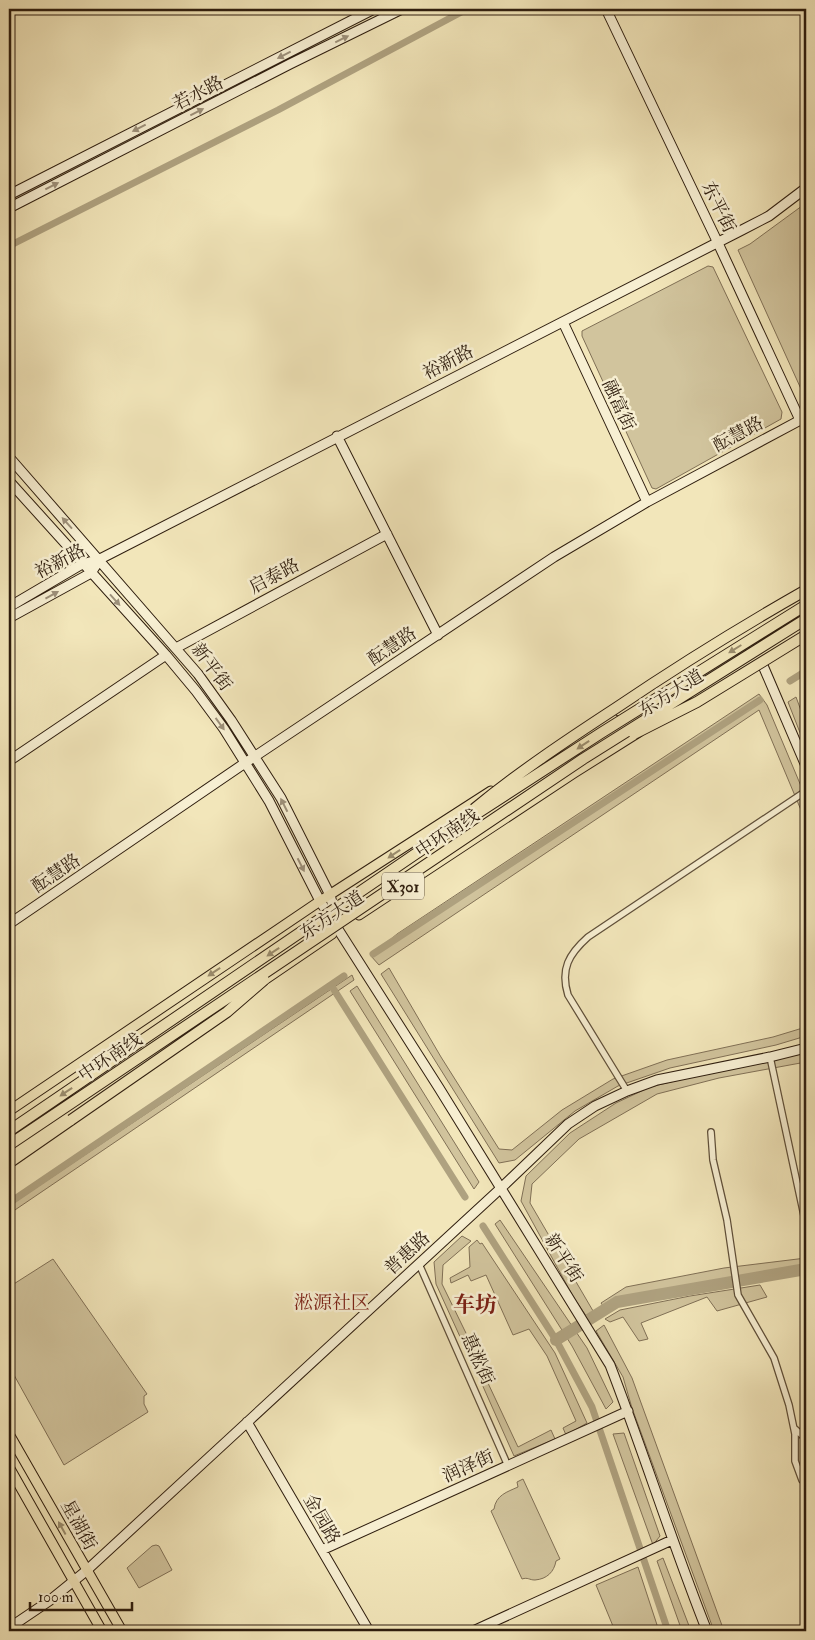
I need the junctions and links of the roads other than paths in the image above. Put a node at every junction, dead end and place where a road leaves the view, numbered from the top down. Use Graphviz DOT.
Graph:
graph roads {
  1 [pos="374,9"];
  2 [pos="402,9"];
  3 [pos="606,9"];
  4 [pos="806,188"];
  5 [pos="9,195"];
  6 [pos="9,208"];
  7 [pos="718,241"];
  8 [pos="563,322"];
  9 [pos="803,418"];
  10 [pos="337,436"];
  11 [pos="9,457"];
  12 [pos="9,481"];
  13 [pos="647,502"];
  14 [pos="386,534"];
  15 [pos="100,559"];
  16 [pos="82,564"];
  17 [pos="91,573"];
  18 [pos="806,590"];
  19 [pos="806,596"];
  20 [pos="806,605"];
  21 [pos="9,607"];
  22 [pos="9,618"];
  23 [pos="806,619"];
  24 [pos="806,630"];
  25 [pos="748,631"];
  26 [pos="806,635"];
  27 [pos="438,636"];
  28 [pos="176,648"];
  29 [pos="166,655"];
  30 [pos="760,657"];
  31 [pos="255,756"];
  32 [pos="583,759"];
  33 [pos="9,761"];
  34 [pos="245,763"];
  35 [pos="806,766"];
  36 [pos="806,791"];
  37 [pos="436,840"];
  38 [pos="330,895"];
  39 [pos="320,901"];
  40 [pos="9,924"];
  41 [pos="338,929"];
  42 [pos="300,950"];
  43 [pos="806,1048"];
  44 [pos="770,1057"];
  45 [pos="627,1090"];
  46 [pos="9,1111"];
  47 [pos="9,1131"];
  48 [pos="711,1132"];
  49 [pos="9,1145"];
  50 [pos="9,1156"];
  51 [pos="9,1163"];
  52 [pos="500,1189"];
  53 [pos="806,1225"];
  54 [pos="419,1264"];
  55 [pos="628,1411"];
  56 [pos="247,1422"];
  57 [pos="794,1428"];
  58 [pos="9,1434"];
  59 [pos="806,1439"];
  60 [pos="9,1466"];
  61 [pos="508,1466"];
  62 [pos="806,1484"];
  63 [pos="672,1540"];
  64 [pos="322,1550"];
  65 [pos="86,1571"];
  66 [pos="73,1581"];
  67 [pos="9,1628"];
  68 [pos="102,1631"];
  69 [pos="122,1631"];
  70 [pos="369,1631"];
  71 [pos="473,1631"];
  72 [pos="707,1631"];
  1 -- 5 [label="street, 若水路, one-way"];
  6 -- 2 [label="street, 若水路, one-way"];
  3 -- 7 [label="street, 东平街"];
  4 -- 7 [label="street, 裕新路"];
  7 -- 8 [label="street, 裕新路"];
  7 -- 9 [label="street, 东平街"];
  8 -- 10 [label="street, 裕新路"];
  8 -- 13 [label="street, 融富街"];
  9 -- 13 [label="street, 酝慧路"];
  10 -- 14 [label="street"];
  10 -- 15 [label="street, 裕新路"];
  15 -- 11 [label="street, 新平街, one-way"];
  12 -- 16 [label="street, 新平街"];
  13 -- 27 [label="street, 酝慧路"];
  14 -- 27 [label="street"];
  14 -- 28 [label="street, 启泰路"];
  15 -- 16 [label="street, 裕新路"];
  15 -- 17 [label="street, 裕新路"];
  15 -- 28 [label="street, 新平街"];
  16 -- 17 [label="street, 新平街"];
  16 -- 21 [label="street, 裕新路"];
  22 -- 17 [label="street, 裕新路, one-way"];
  17 -- 29 [label="street, 新平街, one-way"];
  18 -- 37 [label="highway, bridge"];
  19 -- 25 [label="main road, 东方大道 / X301"];
  20 -- 37 [label="highway, 中环南线, one-way, bridge"];
  23 -- 32 [label="highway, 中环南线, bridge"];
  24 -- 30 [label="main road, 东方大道 / X301"];
  25 -- 30 [label="street"];
  25 -- 38 [label="main road, 东方大道 / X301, one-way"];
  26 -- 32 [label="highway, bridge"];
  27 -- 31 [label="street, 酝慧路"];
  28 -- 31 [label="street, 新平街"];
  29 -- 33 [label="street"];
  29 -- 34 [label="street, 新平街, one-way"];
  30 -- 35 [label="street"];
  30 -- 41 [label="main road, 东方大道 / X301"];
  31 -- 34 [label="street, 酝慧路"];
  38 -- 31 [label="street, 新平街, one-way"];
  32 -- 42 [label="highway, 中环南线, bridge"];
  34 -- 39 [label="street, 新平街, one-way"];
  34 -- 40 [label="street, 酝慧路"];
  36 -- 45 [label="street"];
  37 -- 47 [label="highway, 中环南线, one-way, bridge"];
  38 -- 39 [label="main road, 东方大道 / X301"];
  38 -- 41 [label="street, 新平街"];
  39 -- 41 [label="street, 新平街"];
  39 -- 46 [label="main road, 东方大道 / X301, one-way"];
  41 -- 50 [label="main road, 东方大道 / X301"];
  41 -- 52 [label="street, 新平街"];
  42 -- 49 [label="highway, 中环南线, bridge"];
  42 -- 51 [label="highway, bridge"];
  43 -- 44 [label="street, 普惠路"];
  44 -- 45 [label="street, 普惠路"];
  44 -- 53 [label="street"];
  45 -- 52 [label="street, 普惠路"];
  48 -- 57 [label="street"];
  52 -- 54 [label="street, 普惠路"];
  52 -- 55 [label="street, 新平街"];
  54 -- 56 [label="street, 普惠路"];
  54 -- 61 [label="street, 惠淞街"];
  55 -- 61 [label="street, 润泽街"];
  55 -- 63 [label="street, 新平街"];
  56 -- 64 [label="street, 金园路"];
  56 -- 65 [label="street, 普惠路"];
  57 -- 59 [label="street"];
  57 -- 62 [label="street"];
  65 -- 58 [label="main road, 星湖街, one-way"];
  60 -- 66 [label="main road, 星湖街"];
  61 -- 64 [label="street, 润泽街"];
  63 -- 71 [label="street"];
  63 -- 72 [label="street, 新平街"];
  64 -- 70 [label="street, 金园路"];
  65 -- 66 [label="street, 普惠路"];
  65 -- 69 [label="main road, 星湖街"];
  66 -- 67 [label="street, 普惠路"];
  66 -- 68 [label="main road, 星湖街"];
}
